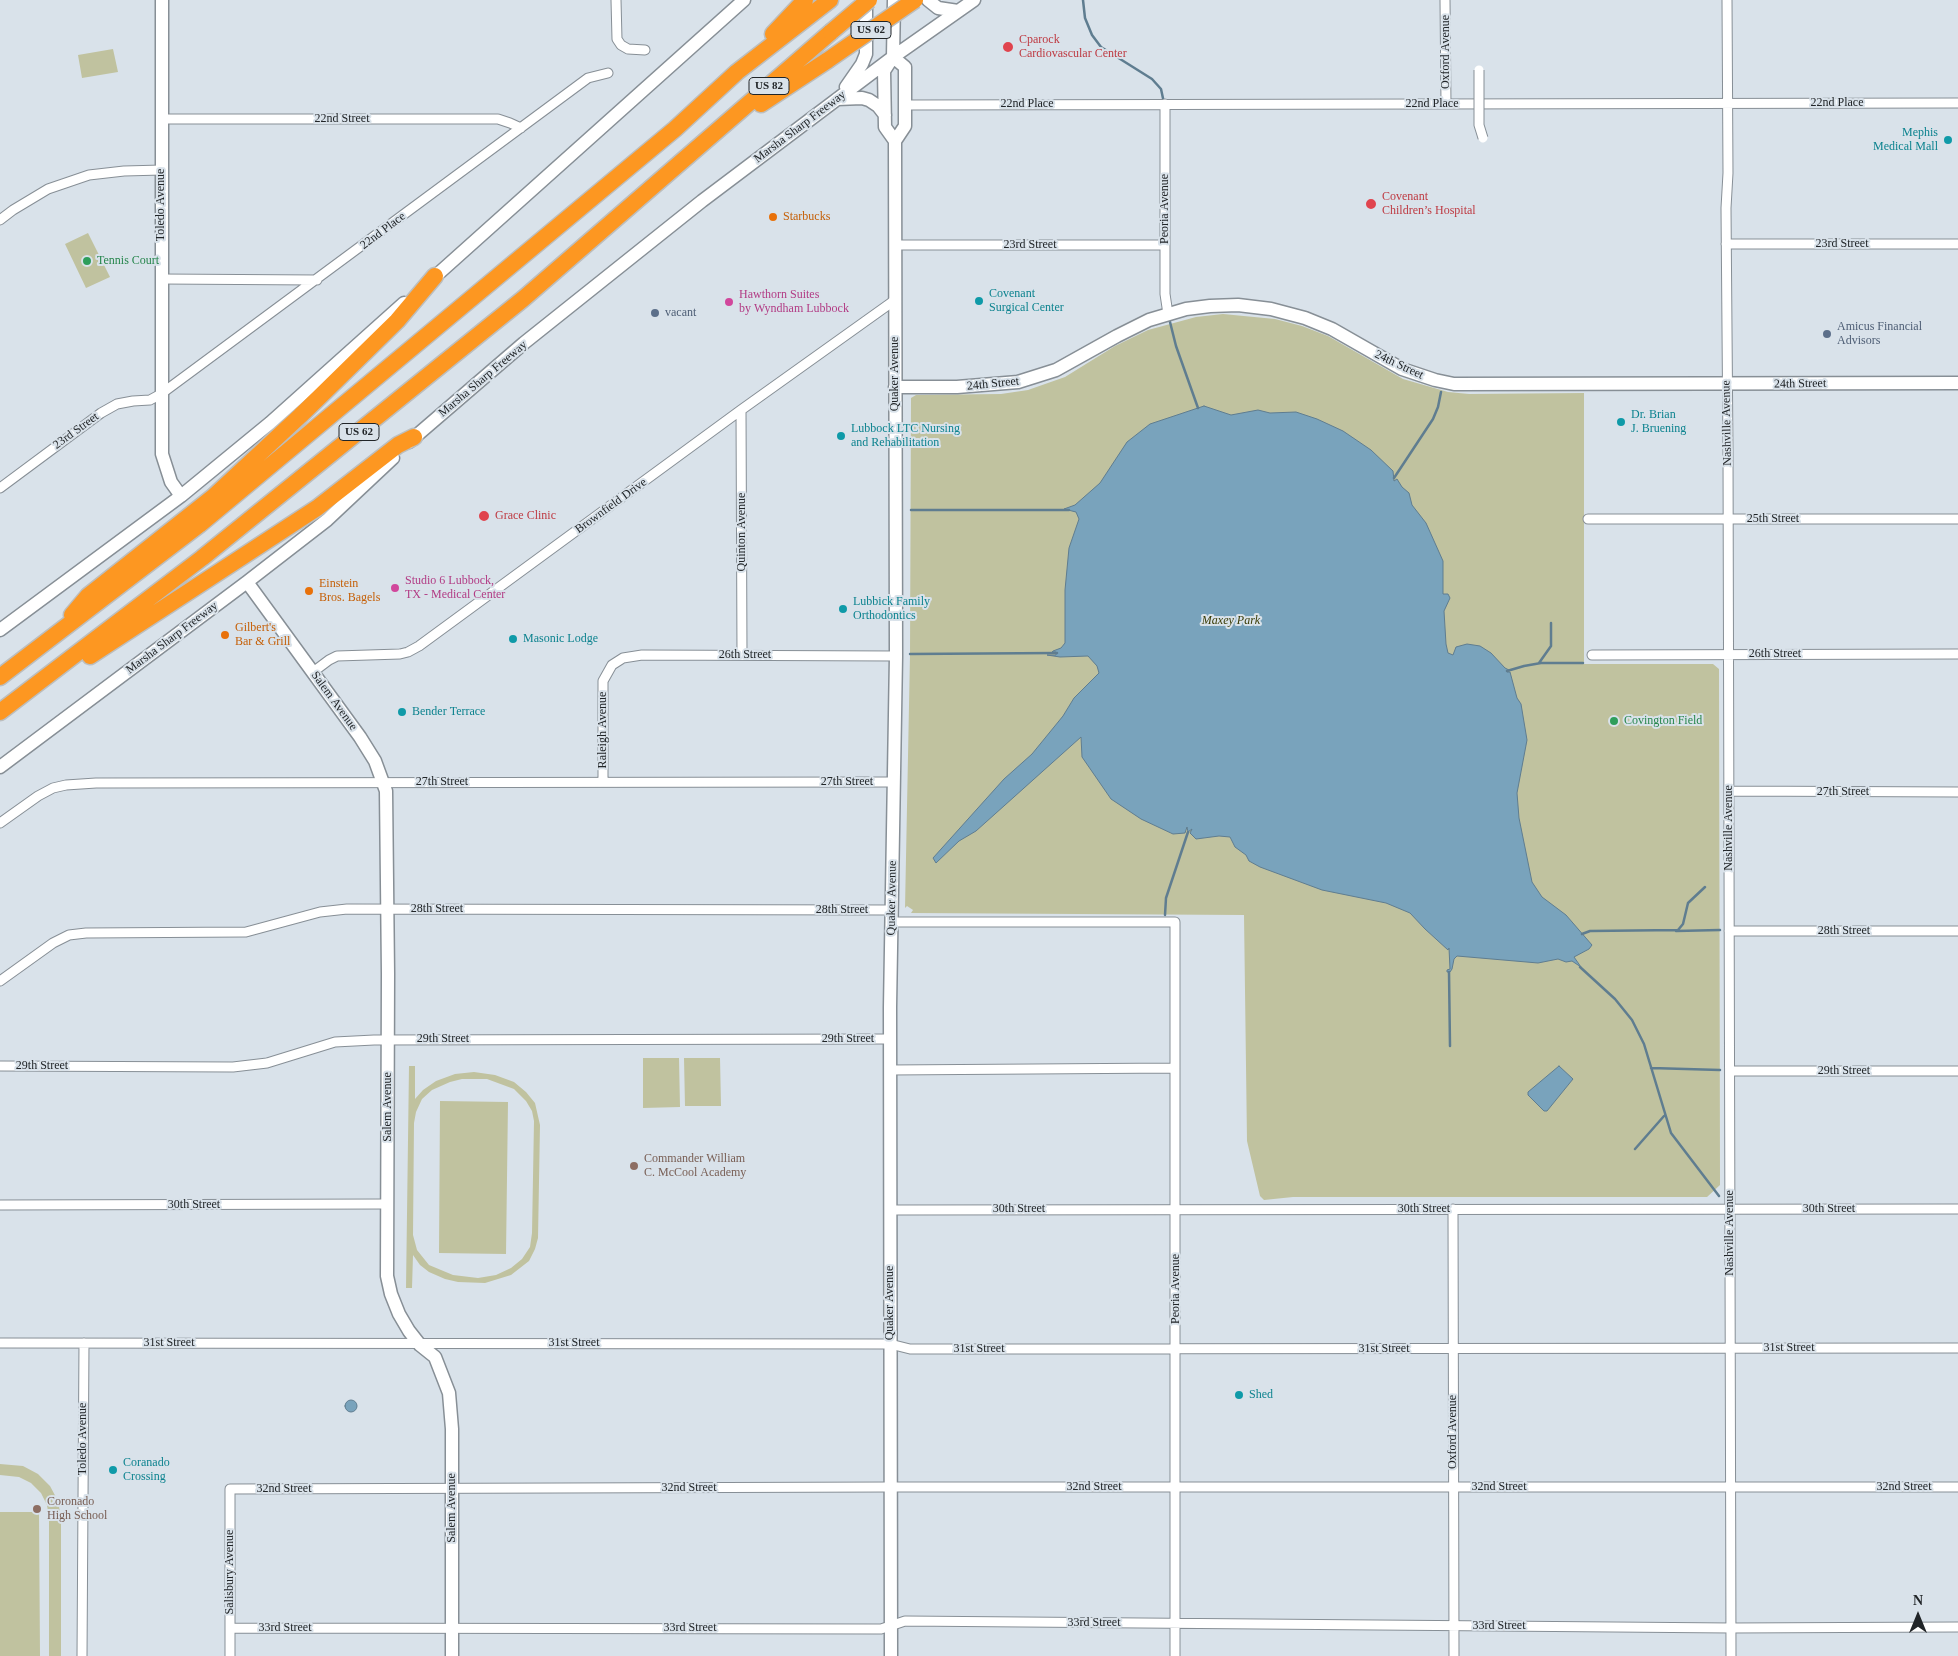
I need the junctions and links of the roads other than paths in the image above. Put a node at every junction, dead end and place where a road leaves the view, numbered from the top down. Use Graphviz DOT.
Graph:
graph roads {
  1 [pos="162,0"];
  2 [pos="616,0"];
  3 [pos="744,0"];
  4 [pos="805,0"];
  5 [pos="830,0"];
  6 [pos="868,0"];
  7 [pos="894,0"];
  8 [pos="915,0"];
  9 [pos="928,0"];
  10 [pos="974,0"];
  11 [pos="1445,0"];
  12 [pos="1727,0"];
  13 [pos="958,11"];
  14 [pos="646,50"];
  15 [pos="893,57"];
  16 [pos="1479,70"];
  17 [pos="737,72"];
  18 [pos="608,74"];
  19 [pos="837,99"];
  20 [pos="1727,103"];
  21 [pos="1958,103"];
  22 [pos="1165,104"];
  23 [pos="1446,104"];
  24 [pos="906,105"];
  25 [pos="885,115"];
  26 [pos="162,119"];
  27 [pos="521,128"];
  28 [pos="1483,138"];
  29 [pos="707,140"];
  30 [pos="895,141"];
  31 [pos="162,170"];
  32 [pos="0,220"];
  33 [pos="1726,244"];
  34 [pos="1958,244"];
  35 [pos="895,245"];
  36 [pos="1165,245"];
  37 [pos="435,276"];
  38 [pos="161,278"];
  39 [pos="317,280"];
  40 [pos="895,300"];
  41 [pos="1168,314"];
  42 [pos="1958,383"];
  43 [pos="1727,384"];
  44 [pos="895,387"];
  45 [pos="161,394"];
  46 [pos="741,410"];
  47 [pos="414,437"];
  48 [pos="0,488"];
  49 [pos="181,496"];
  50 [pos="1588,519"];
  51 [pos="1728,519"];
  52 [pos="1958,519"];
  53 [pos="247,582"];
  54 [pos="0,630"];
  55 [pos="52,638"];
  56 [pos="1729,654"];
  57 [pos="1958,654"];
  58 [pos="742,655"];
  59 [pos="1592,655"];
  60 [pos="896,656"];
  61 [pos="313,672"];
  62 [pos="0,677"];
  63 [pos="604,679"];
  64 [pos="0,714"];
  65 [pos="0,766"];
  66 [pos="603,781"];
  67 [pos="384,782"];
  68 [pos="894,782"];
  69 [pos="1729,792"];
  70 [pos="1958,792"];
  71 [pos="0,823"];
  72 [pos="387,909"];
  73 [pos="892,916"];
  74 [pos="1175,922"];
  75 [pos="1729,931"];
  76 [pos="1958,931"];
  77 [pos="1,979"];
  78 [pos="890,1039"];
  79 [pos="388,1040"];
  80 [pos="0,1066"];
  81 [pos="1175,1068"];
  82 [pos="890,1070"];
  83 [pos="1730,1071"];
  84 [pos="1958,1071"];
  85 [pos="388,1204"];
  86 [pos="0,1205"];
  87 [pos="1176,1209"];
  88 [pos="1453,1209"];
  89 [pos="1730,1209"];
  90 [pos="1958,1209"];
  91 [pos="890,1210"];
  92 [pos="418,1342"];
  93 [pos="0,1343"];
  94 [pos="84,1343"];
  95 [pos="890,1344"];
  96 [pos="1730,1348"];
  97 [pos="1958,1348"];
  98 [pos="1176,1349"];
  99 [pos="1453,1349"];
  100 [pos="891,1487"];
  101 [pos="1176,1487"];
  102 [pos="1453,1487"];
  103 [pos="1958,1487"];
  104 [pos="452,1488"];
  105 [pos="1730,1488"];
  106 [pos="230,1489"];
  107 [pos="1174,1623"];
  108 [pos="1454,1625"];
  109 [pos="891,1626"];
  110 [pos="452,1627"];
  111 [pos="1958,1627"];
  112 [pos="230,1628"];
  113 [pos="1731,1628"];
  114 [pos="82,1656"];
  115 [pos="230,1656"];
  116 [pos="452,1656"];
  117 [pos="891,1656"];
  118 [pos="1174,1656"];
  119 [pos="1454,1656"];
  120 [pos="1731,1656"];
  1 -- 26 [label="main road, Toledo Avenue"];
  2 -- 14 [label="street"];
  3 -- 37 [label="main road"];
  4 -- 17 [label="highway, US 62"];
  5 -- 17 [label="highway, US 82"];
  6 -- 19 [label="main road"];
  6 -- 29 [label="highway, US 82, bridge"];
  7 -- 15 [label="main road, Quaker Avenue"];
  8 -- 29 [label="highway, US 62, bridge"];
  9 -- 13 [label="main road"];
  10 -- 13 [label="main road, Marsha Sharp Freeway"];
  11 -- 23 [label="street, Oxford Avenue"];
  12 -- 20 [label="street, Nashville Avenue"];
  13 -- 15 [label="main road, Marsha Sharp Freeway"];
  15 -- 19 [label="main road, Marsha Sharp Freeway"];
  15 -- 24 [label="main road, Quaker Avenue"];
  15 -- 25 [label="main road, Quaker Avenue"];
  16 -- 28 [label="street, bridge"];
  17 -- 55 [label="highway, US 62"];
  18 -- 27 [label="street, 22nd Place"];
  19 -- 25 [label="main road"];
  19 -- 47 [label="main road, Marsha Sharp Freeway"];
  20 -- 21 [label="street, 22nd Place"];
  20 -- 23 [label="street, 22nd Place"];
  20 -- 33 [label="street, Nashville Avenue"];
  22 -- 23 [label="street, 22nd Place"];
  22 -- 24 [label="street, 22nd Place"];
  22 -- 36 [label="street, Peoria Avenue"];
  24 -- 30 [label="main road, Quaker Avenue"];
  25 -- 30 [label="main road, Quaker Avenue"];
  26 -- 27 [label="street, 22nd Street"];
  26 -- 31 [label="main road, Toledo Avenue"];
  27 -- 39 [label="street, 22nd Place"];
  29 -- 64 [label="highway, US 62"];
  30 -- 35 [label="main road, Quaker Avenue"];
  31 -- 32 [label="street"];
  31 -- 38 [label="main road, Toledo Avenue"];
  33 -- 34 [label="street, 23rd Street"];
  33 -- 43 [label="street, Nashville Avenue"];
  35 -- 36 [label="street, 23rd Street"];
  35 -- 40 [label="main road, Quaker Avenue"];
  36 -- 41 [label="street, Peoria Avenue"];
  37 -- 49 [label="main road"];
  37 -- 55 [label="highway"];
  38 -- 39 [label="street"];
  38 -- 45 [label="main road, Toledo Avenue"];
  39 -- 45 [label="street, 22nd Place"];
  40 -- 44 [label="main road, Quaker Avenue"];
  40 -- 46 [label="street, Brownfield Drive"];
  41 -- 43 [label="main road, 24th Street"];
  41 -- 44 [label="main road, 24th Street"];
  42 -- 43 [label="main road, 24th Street"];
  43 -- 51 [label="street, Nashville Avenue"];
  44 -- 60 [label="main road, Quaker Avenue"];
  45 -- 48 [label="street, 23rd Street"];
  45 -- 49 [label="main road, Toledo Avenue"];
  46 -- 58 [label="street, Quinton Avenue"];
  46 -- 61 [label="street, Brownfield Drive"];
  47 -- 53 [label="main road, Marsha Sharp Freeway"];
  47 -- 64 [label="highway"];
  49 -- 54 [label="main road"];
  50 -- 51 [label="street, 25th Street"];
  51 -- 52 [label="street, 25th Street"];
  51 -- 56 [label="street, Nashville Avenue"];
  53 -- 61 [label="main road, Salem Avenue"];
  53 -- 65 [label="main road, Marsha Sharp Freeway"];
  55 -- 62 [label="highway, US 62"];
  56 -- 57 [label="street, 26th Street"];
  56 -- 59 [label="street, 26th Street"];
  56 -- 69 [label="street, Nashville Avenue"];
  58 -- 60 [label="street, 26th Street"];
  58 -- 63 [label="street, 26th Street"];
  60 -- 68 [label="main road, Quaker Avenue"];
  61 -- 67 [label="main road, Salem Avenue"];
  63 -- 66 [label="street, Raleigh Avenue"];
  66 -- 67 [label="street, 27th Street"];
  66 -- 68 [label="street, 27th Street"];
  67 -- 71 [label="street, 27th Street"];
  67 -- 72 [label="main road, Salem Avenue"];
  68 -- 73 [label="main road, Quaker Avenue"];
  69 -- 70 [label="street, 27th Street"];
  69 -- 75 [label="street, Nashville Avenue"];
  72 -- 73 [label="street, 28th Street"];
  72 -- 77 [label="street, 28th Street"];
  72 -- 79 [label="main road, Salem Avenue"];
  73 -- 74 [label="street, 28th Street"];
  73 -- 78 [label="main road, Quaker Avenue"];
  74 -- 81 [label="street, Peoria Avenue"];
  75 -- 76 [label="street, 28th Street"];
  75 -- 83 [label="street, Nashville Avenue"];
  78 -- 79 [label="street, 29th Street"];
  78 -- 82 [label="main road, Quaker Avenue"];
  79 -- 80 [label="street, 29th Street"];
  79 -- 85 [label="main road, Salem Avenue"];
  81 -- 82 [label="street"];
  81 -- 87 [label="street, Peoria Avenue"];
  82 -- 91 [label="main road, Quaker Avenue"];
  83 -- 84 [label="street, 29th Street"];
  83 -- 89 [label="street, Nashville Avenue"];
  85 -- 86 [label="street, 30th Street"];
  85 -- 92 [label="main road, Salem Avenue"];
  87 -- 88 [label="street, 30th Street"];
  87 -- 91 [label="street, 30th Street"];
  87 -- 98 [label="street, Peoria Avenue"];
  88 -- 89 [label="street, 30th Street"];
  88 -- 99 [label="street, Oxford Avenue"];
  89 -- 90 [label="street, 30th Street"];
  89 -- 96 [label="street, Nashville Avenue"];
  91 -- 95 [label="main road, Quaker Avenue"];
  92 -- 94 [label="street, 31st Street"];
  92 -- 95 [label="street, 31st Street"];
  92 -- 104 [label="main road, Salem Avenue"];
  93 -- 94 [label="street, 31st Street"];
  94 -- 114 [label="street, Toledo Avenue"];
  95 -- 98 [label="street, 31st Street"];
  95 -- 100 [label="main road, Quaker Avenue"];
  96 -- 97 [label="street, 31st Street"];
  96 -- 99 [label="street, 31st Street"];
  96 -- 105 [label="street, Nashville Avenue"];
  98 -- 99 [label="street, 31st Street"];
  98 -- 101 [label="street, Peoria Avenue"];
  99 -- 102 [label="street, Oxford Avenue"];
  100 -- 101 [label="street, 32nd Street"];
  100 -- 104 [label="street, 32nd Street"];
  100 -- 109 [label="main road, Quaker Avenue"];
  101 -- 102 [label="street, 32nd Street"];
  101 -- 107 [label="street, Peoria Avenue"];
  102 -- 105 [label="street, 32nd Street"];
  102 -- 108 [label="street, Oxford Avenue"];
  103 -- 105 [label="street, 32nd Street"];
  104 -- 106 [label="street, 32nd Street"];
  104 -- 110 [label="main road, Salem Avenue"];
  105 -- 113 [label="street, Nashville Avenue"];
  106 -- 112 [label="street, Salisbury Avenue"];
  107 -- 108 [label="street, 33rd Street"];
  107 -- 109 [label="street, 33rd Street"];
  107 -- 118 [label="street, Peoria Avenue"];
  108 -- 113 [label="street, 33rd Street"];
  108 -- 119 [label="street, Oxford Avenue"];
  109 -- 110 [label="street, 33rd Street"];
  109 -- 117 [label="main road, Quaker Avenue"];
  110 -- 112 [label="street, 33rd Street"];
  110 -- 116 [label="main road, Salem Avenue"];
  111 -- 113 [label="street, 33rd Street"];
  112 -- 115 [label="street, Salisbury Avenue"];
  113 -- 120 [label="street, Nashville Avenue"];
}
